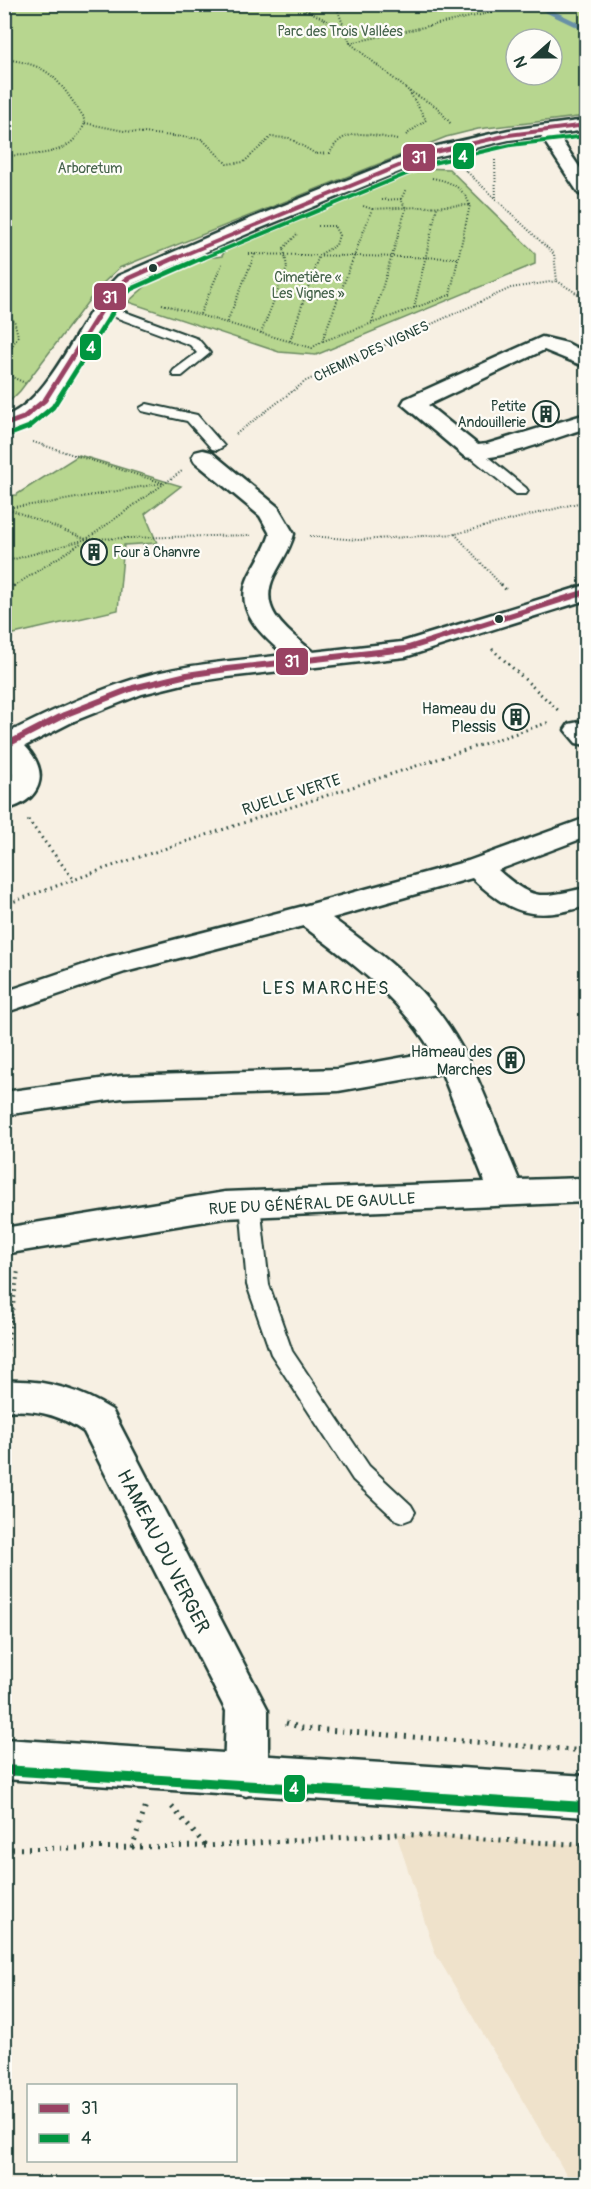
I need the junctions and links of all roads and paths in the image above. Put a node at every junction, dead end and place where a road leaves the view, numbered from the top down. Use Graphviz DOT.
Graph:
graph roads {
  1 [pos="295,4"];
  2 [pos="325,4"];
  3 [pos="508,4"];
  4 [pos="346,30"];
  5 [pos="350,43"];
  6 [pos="4,59"];
  7 [pos="409,91"];
  8 [pos="85,123"];
  9 [pos="451,125"];
  10 [pos="586,125"];
  11 [pos="546,130"];
  12 [pos="4,156"];
  13 [pos="494,157"];
  14 [pos="426,178"];
  15 [pos="407,184"];
  16 [pos="586,190"];
  17 [pos="332,193"];
  18 [pos="470,205"];
  19 [pos="437,207"];
  20 [pos="406,208"];
  21 [pos="372,209"];
  22 [pos="310,228"];
  23 [pos="301,230"];
  24 [pos="244,253"];
  25 [pos="255,254"];
  26 [pos="284,254"];
  27 [pos="319,255"];
  28 [pos="355,256"];
  29 [pos="392,256"];
  30 [pos="426,257"];
  31 [pos="458,258"];
  32 [pos="222,263"];
  33 [pos="557,281"];
  34 [pos="586,299"];
  35 [pos="108,300"];
  36 [pos="414,308"];
  37 [pos="200,314"];
  38 [pos="4,317"];
  39 [pos="227,322"];
  40 [pos="372,323"];
  41 [pos="261,333"];
  42 [pos="322,341"];
  43 [pos="290,342"];
  44 [pos="586,361"];
  45 [pos="178,373"];
  46 [pos="54,386"];
  47 [pos="147,408"];
  48 [pos="586,421"];
  49 [pos="4,424"];
  50 [pos="23,439"];
  51 [pos="215,447"];
  52 [pos="473,452"];
  53 [pos="164,483"];
  54 [pos="521,490"];
  55 [pos="5,508"];
  56 [pos="455,534"];
  57 [pos="87,539"];
  58 [pos="586,592"];
  59 [pos="4,593"];
  60 [pos="525,610"];
  61 [pos="470,628"];
  62 [pos="306,659"];
  63 [pos="577,728"];
  64 [pos="6,745"];
  65 [pos="9,801"];
  66 [pos="586,827"];
  67 [pos="478,867"];
  68 [pos="74,880"];
  69 [pos="586,897"];
  70 [pos="4,905"];
  71 [pos="309,915"];
  72 [pos="4,1003"];
  73 [pos="452,1060"];
  74 [pos="4,1104"];
  75 [pos="586,1190"];
  76 [pos="508,1194"];
  77 [pos="250,1204"];
  78 [pos="14,1239"];
  79 [pos="4,1370"];
  80 [pos="4,1396"];
  81 [pos="403,1512"];
  82 [pos="247,1710"];
  83 [pos="586,1751"];
  84 [pos="4,1759"];
  85 [pos="246,1776"];
  86 [pos="586,1797"];
  87 [pos="586,1845"];
  88 [pos="4,1849"];
  1 -- 4 [label="path"];
  2 -- 4 [label="path"];
  3 -- 5 [label="path"];
  4 -- 5 [label="path"];
  5 -- 7 [label="path"];
  6 -- 8 [label="path"];
  7 -- 8 [label="path"];
  7 -- 9 [label="path"];
  8 -- 12 [label="path"];
  10 -- 11 [label="street"];
  11 -- 16 [label="street"];
  11 -- 17 [label="street"];
  13 -- 33 [label="path"];
  14 -- 18 [label="path"];
  15 -- 20 [label="path"];
  17 -- 21 [label="path"];
  17 -- 35 [label="street"];
  18 -- 19 [label="path"];
  18 -- 31 [label="path"];
  19 -- 20 [label="path"];
  19 -- 30 [label="path"];
  20 -- 21 [label="path"];
  20 -- 29 [label="path"];
  21 -- 28 [label="path"];
  22 -- 27 [label="path"];
  23 -- 26 [label="path"];
  24 -- 25 [label="path"];
  25 -- 26 [label="path"];
  25 -- 39 [label="path"];
  26 -- 27 [label="path"];
  26 -- 41 [label="path"];
  27 -- 28 [label="path"];
  27 -- 43 [label="path"];
  28 -- 29 [label="path"];
  28 -- 42 [label="path"];
  29 -- 30 [label="path"];
  29 -- 40 [label="path"];
  30 -- 31 [label="path"];
  30 -- 36 [label="path"];
  31 -- 36 [label="path"];
  32 -- 37 [label="path"];
  33 -- 34 [label="path"];
  33 -- 51 [label="path, CHEMIN DES VIGNES"];
  35 -- 37 [label="path"];
  35 -- 45 [label="lane"];
  35 -- 46 [label="street"];
  36 -- 40 [label="path"];
  37 -- 39 [label="path"];
  38 -- 46 [label="path"];
  39 -- 41 [label="path"];
  40 -- 42 [label="path"];
  41 -- 43 [label="path"];
  42 -- 43 [label="path"];
  44 -- 52 [label="street"];
  46 -- 49 [label="street"];
  47 -- 51 [label="lane"];
  48 -- 52 [label="street"];
  50 -- 53 [label="path"];
  51 -- 62 [label="street"];
  52 -- 54 [label="lane"];
  53 -- 55 [label="path"];
  53 -- 57 [label="path"];
  55 -- 57 [label="path"];
  56 -- 60 [label="path"];
  57 -- 59 [label="path"];
  58 -- 60 [label="street"];
  60 -- 61 [label="street"];
  61 -- 62 [label="street"];
  61 -- 63 [label="path"];
  62 -- 64 [label="street"];
  63 -- 68 [label="path, RUELLE VERTE"];
  64 -- 65 [label="street"];
  65 -- 68 [label="path"];
  66 -- 67 [label="street"];
  67 -- 69 [label="street"];
  67 -- 71 [label="street"];
  68 -- 70 [label="path, RUELLE VERTE"];
  71 -- 72 [label="street"];
  71 -- 73 [label="street"];
  73 -- 74 [label="street"];
  73 -- 76 [label="street"];
  75 -- 76 [label="street, RUE DU GÉNÉRAL DE GAULLE"];
  76 -- 77 [label="street, RUE DU GÉNÉRAL DE GAULLE"];
  77 -- 78 [label="street, RUE DU GÉNÉRAL DE GAULLE"];
  77 -- 81 [label="lane"];
  78 -- 79 [label="path"];
  80 -- 82 [label="street, HAMEAU DU VERGER"];
  82 -- 83 [label="path"];
  82 -- 85 [label="street, HAMEAU DU VERGER"];
  84 -- 85 [label="street"];
  85 -- 86 [label="street"];
  87 -- 88 [label="path"];
}
